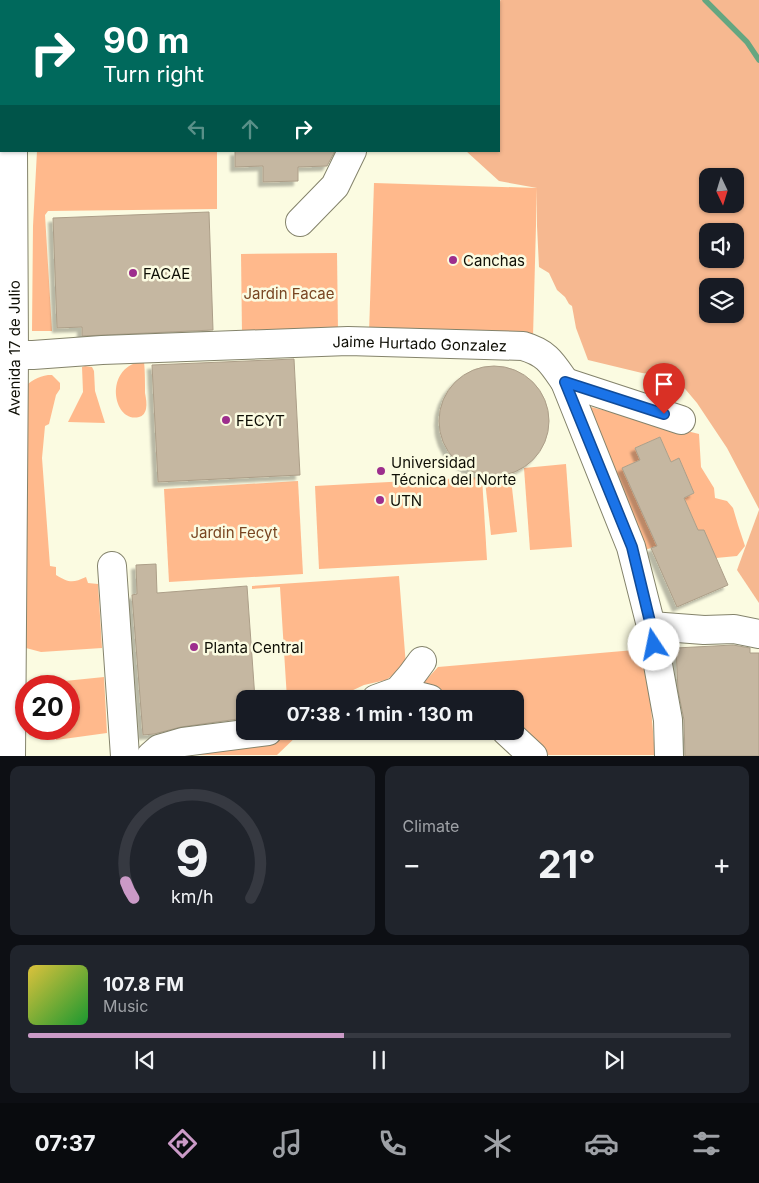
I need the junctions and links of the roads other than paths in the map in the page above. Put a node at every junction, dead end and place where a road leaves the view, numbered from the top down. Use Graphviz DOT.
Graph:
graph roads {
  1 [pos="13,152"];
  2 [pos="351,152"];
  3 [pos="300,222"];
  4 [pos="7,355"];
  5 [pos="565,382"];
  6 [pos="681,420"];
  7 [pos="112,566"];
  8 [pos="651,626"];
  9 [pos="759,634"];
  10 [pos="422,661"];
  11 [pos="393,690"];
  12 [pos="5,715"];
  13 [pos="236,735"];
  14 [pos="515,740"];
  15 [pos="11,756"];
  16 [pos="125,756"];
  17 [pos="151,756"];
  18 [pos="532,756"];
  19 [pos="669,756"];
  1 -- 4 [label="main road, Avenida 17 de Julio"];
  2 -- 3 [label="main road"];
  4 -- 5 [label="main road, Jaime Hurtado Gonzalez"];
  4 -- 12 [label="main road, Avenida 17 de Julio"];
  5 -- 6 [label="main road"];
  5 -- 8 [label="main road, Jaime Hurtado Gonzalez"];
  7 -- 16 [label="main road"];
  8 -- 9 [label="main road"];
  8 -- 19 [label="main road, Jaime Hurtado Gonzalez"];
  10 -- 11 [label="main road"];
  12 -- 15 [label="main road, Avenida 17 de Julio"];
  13 -- 17 [label="main road"];
  14 -- 18 [label="main road"];
}
